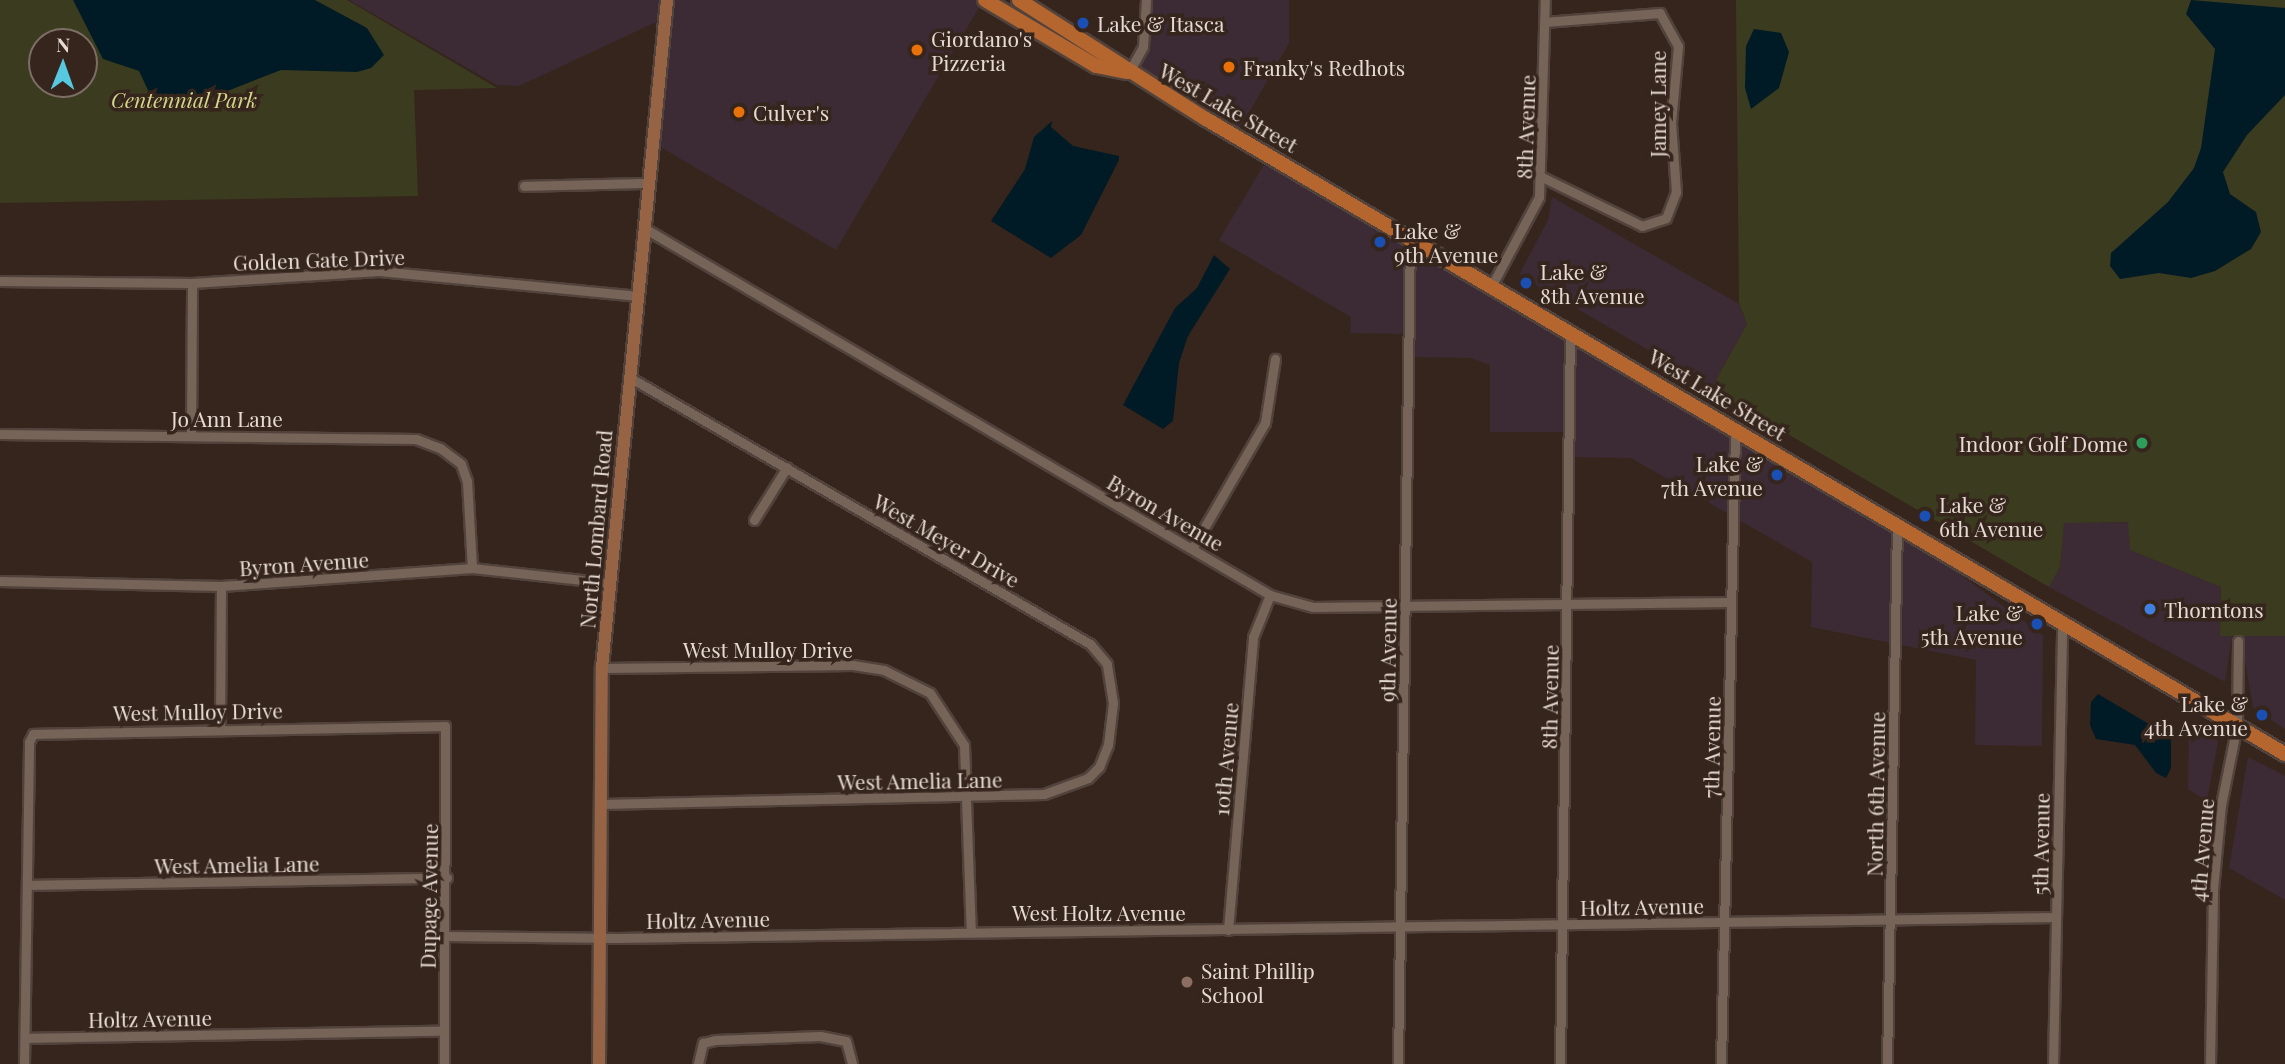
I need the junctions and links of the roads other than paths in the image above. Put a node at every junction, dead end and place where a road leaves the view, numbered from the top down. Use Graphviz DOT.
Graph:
graph roads {
  1 [pos="667,0"];
  2 [pos="985,0"];
  3 [pos="1019,0"];
  4 [pos="1146,0"];
  5 [pos="1545,0"];
  6 [pos="1544,22"];
  7 [pos="1129,72"];
  8 [pos="1542,177"];
  9 [pos="648,183"];
  10 [pos="524,186"];
  11 [pos="644,228"];
  12 [pos="1410,237"];
  13 [pos="0,281"];
  14 [pos="192,283"];
  15 [pos="1492,285"];
  16 [pos="639,296"];
  17 [pos="1570,330"];
  18 [pos="1275,359"];
  19 [pos="629,377"];
  20 [pos="1735,430"];
  21 [pos="0,434"];
  22 [pos="191,436"];
  23 [pos="787,467"];
  24 [pos="754,520"];
  25 [pos="1897,524"];
  26 [pos="1192,547"];
  27 [pos="472,568"];
  28 [pos="0,581"];
  29 [pos="609,583"];
  30 [pos="221,586"];
  31 [pos="1270,595"];
  32 [pos="1731,602"];
  33 [pos="1567,605"];
  34 [pos="1404,607"];
  35 [pos="2062,624"];
  36 [pos="2238,641"];
  37 [pos="1090,644"];
  38 [pos="602,668"];
  39 [pos="2236,725"];
  40 [pos="220,728"];
  41 [pos="446,728"];
  42 [pos="2285,754"];
  43 [pos="969,796"];
  44 [pos="601,804"];
  45 [pos="447,878"];
  46 [pos="28,885"];
  47 [pos="2056,917"];
  48 [pos="1890,919"];
  49 [pos="1725,922"];
  50 [pos="1563,925"];
  51 [pos="1403,927"];
  52 [pos="1228,930"];
  53 [pos="971,932"];
  54 [pos="446,936"];
  55 [pos="601,938"];
  56 [pos="444,1031"];
  57 [pos="25,1038"];
  58 [pos="24,1064"];
  59 [pos="444,1064"];
  60 [pos="599,1064"];
  61 [pos="698,1064"];
  62 [pos="852,1064"];
  63 [pos="1398,1064"];
  64 [pos="1560,1064"];
  65 [pos="1721,1064"];
  66 [pos="1887,1064"];
  67 [pos="2053,1064"];
  68 [pos="2210,1064"];
  1 -- 9 [label="street, North Lombard Road"];
  2 -- 7 [label="main road, West Lake Street"];
  3 -- 7 [label="main road, West Lake Street"];
  4 -- 7 [label="street"];
  5 -- 6 [label="street, 8th Avenue"];
  6 -- 8 [label="street, 8th Avenue"];
  6 -- 8 [label="street, Jamey Lane"];
  7 -- 12 [label="main road, West Lake Street"];
  8 -- 15 [label="street, 8th Avenue"];
  9 -- 10 [label="street"];
  9 -- 11 [label="street, North Lombard Road"];
  11 -- 16 [label="street, North Lombard Road"];
  11 -- 26 [label="street, Byron Avenue"];
  12 -- 15 [label="main road, West Lake Street"];
  12 -- 34 [label="street, 9th Avenue"];
  13 -- 14 [label="street, Golden Gate Drive"];
  14 -- 16 [label="street, Golden Gate Drive"];
  14 -- 22 [label="street"];
  15 -- 17 [label="main road, West Lake Street"];
  16 -- 19 [label="street, North Lombard Road"];
  17 -- 20 [label="main road, West Lake Street"];
  17 -- 33 [label="street, 8th Avenue"];
  18 -- 26 [label="street"];
  19 -- 23 [label="street, West Meyer Drive"];
  19 -- 29 [label="street, North Lombard Road"];
  20 -- 25 [label="main road, West Lake Street"];
  20 -- 32 [label="street, 7th Avenue"];
  21 -- 22 [label="street, Jo Ann Lane"];
  22 -- 27 [label="street, Jo Ann Lane"];
  23 -- 24 [label="street"];
  23 -- 37 [label="street, West Meyer Drive"];
  25 -- 35 [label="main road, West Lake Street"];
  25 -- 48 [label="street, North 6th Avenue"];
  26 -- 31 [label="street, Byron Avenue"];
  27 -- 29 [label="street, Byron Avenue"];
  27 -- 30 [label="street, Byron Avenue"];
  28 -- 30 [label="street, Byron Avenue"];
  29 -- 38 [label="street, North Lombard Road"];
  30 -- 40 [label="street"];
  31 -- 34 [label="street, Byron Avenue"];
  31 -- 52 [label="street, 10th Avenue"];
  32 -- 33 [label="street, Byron Avenue"];
  32 -- 49 [label="street, 7th Avenue"];
  33 -- 34 [label="street, Byron Avenue"];
  33 -- 50 [label="street, 8th Avenue"];
  34 -- 51 [label="street, 9th Avenue"];
  35 -- 39 [label="main road, West Lake Street"];
  35 -- 47 [label="street, 5th Avenue"];
  36 -- 39 [label="street, 4th Avenue"];
  37 -- 43 [label="street, West Amelia Lane"];
  38 -- 43 [label="street, West Mulloy Drive"];
  38 -- 44 [label="street, North Lombard Road"];
  39 -- 42 [label="main road, West Lake Street"];
  39 -- 68 [label="street, 4th Avenue"];
  40 -- 41 [label="street, West Mulloy Drive"];
  40 -- 46 [label="street, West Mulloy Drive"];
  41 -- 45 [label="street, Dupage Avenue"];
  43 -- 44 [label="street, West Amelia Lane"];
  43 -- 53 [label="street, West Mulloy Drive"];
  44 -- 55 [label="street, North Lombard Road"];
  45 -- 46 [label="street, West Amelia Lane"];
  45 -- 54 [label="street, Dupage Avenue"];
  46 -- 57 [label="street"];
  47 -- 48 [label="street, Holtz Avenue"];
  47 -- 67 [label="street, 5th Avenue"];
  48 -- 49 [label="street, Holtz Avenue"];
  48 -- 66 [label="street, North 6th Avenue"];
  49 -- 50 [label="street, Holtz Avenue"];
  49 -- 65 [label="street, 7th Avenue"];
  50 -- 51 [label="street, Holtz Avenue"];
  50 -- 64 [label="street, 8th Avenue"];
  51 -- 52 [label="street, Holtz Avenue"];
  51 -- 63 [label="street, 9th Avenue"];
  52 -- 53 [label="street, West Holtz Avenue"];
  53 -- 55 [label="street, Holtz Avenue"];
  54 -- 55 [label="street, Holtz Avenue"];
  54 -- 56 [label="street, Dupage Avenue"];
  55 -- 60 [label="street, North Lombard Road"];
  56 -- 57 [label="street, Holtz Avenue"];
  56 -- 59 [label="street, Dupage Avenue"];
  57 -- 58 [label="street"];
  61 -- 62 [label="street"];
}
